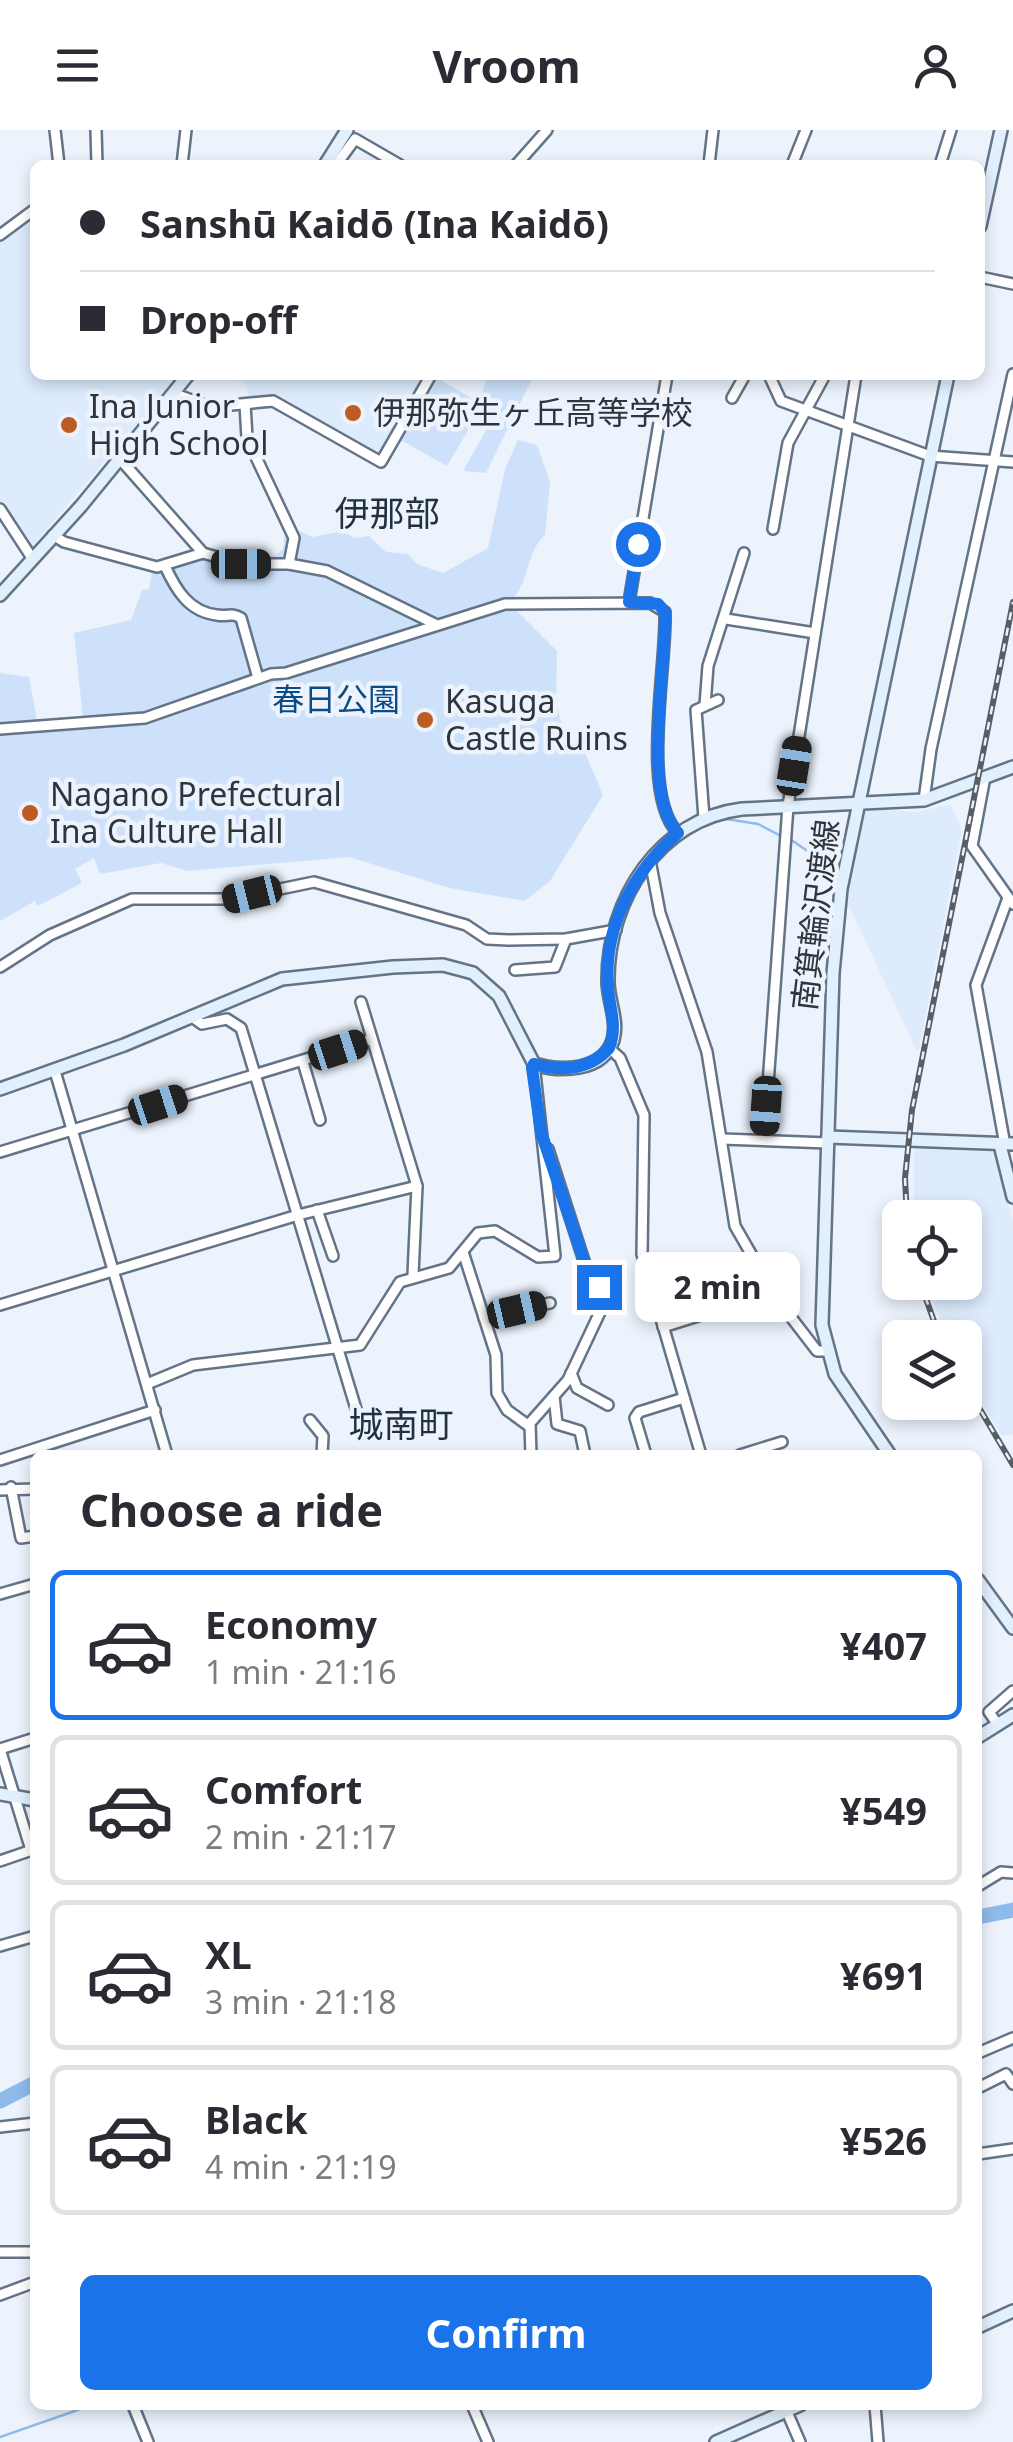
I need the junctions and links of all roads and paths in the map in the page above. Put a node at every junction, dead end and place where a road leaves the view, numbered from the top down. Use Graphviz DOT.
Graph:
graph roads {
  1 [pos="55,130"];
  2 [pos="96,130"];
  3 [pos="186,130"];
  4 [pos="347,130"];
  5 [pos="547,130"];
  6 [pos="713,130"];
  7 [pos="806,130"];
  8 [pos="951,130"];
  9 [pos="1001,130"];
  10 [pos="799,149"];
  11 [pos="58,160"];
  12 [pos="98,160"];
  13 [pos="183,160"];
  14 [pos="332,160"];
  15 [pos="334,160"];
  16 [pos="392,160"];
  17 [pos="520,160"];
  18 [pos="709,160"];
  19 [pos="794,160"];
  20 [pos="800,160"];
  21 [pos="942,160"];
  22 [pos="985,203"];
  23 [pos="30,213"];
  24 [pos="0,235"];
  25 [pos="985,277"];
  26 [pos="1013,284"];
  27 [pos="1013,374"];
  28 [pos="184,380"];
  29 [pos="428,380"];
  30 [pos="666,380"];
  31 [pos="743,380"];
  32 [pos="771,380"];
  33 [pos="822,380"];
  34 [pos="855,380"];
  35 [pos="947,380"];
  36 [pos="173,394"];
  37 [pos="732,398"];
  38 [pos="245,404"];
  39 [pos="804,410"];
  40 [pos="848,425"];
  41 [pos="930,456"];
  42 [pos="120,460"];
  43 [pos="994,460"];
  44 [pos="1013,462"];
  45 [pos="2,516"];
  46 [pos="774,529"];
  47 [pos="53,536"];
  48 [pos="203,553"];
  49 [pos="744,553"];
  50 [pos="32,558"];
  51 [pos="289,564"];
  52 [pos="164,566"];
  53 [pos="0,594"];
  54 [pos="629,602"];
  55 [pos="726,619"];
  56 [pos="435,624"];
  57 [pos="816,633"];
  58 [pos="258,678"];
  59 [pos="718,700"];
  60 [pos="705,705"];
  61 [pos="0,729"];
  62 [pos="1013,767"];
  63 [pos="985,777"];
  64 [pos="924,800"];
  65 [pos="858,801"];
  66 [pos="788,806"];
  67 [pos="704,818"];
  68 [pos="678,833"];
  69 [pos="650,859"];
  70 [pos="1010,901"];
  71 [pos="616,930"];
  72 [pos="566,939"];
  73 [pos="0,967"];
  74 [pos="514,970"];
  75 [pos="360,1002"];
  76 [pos="192,1016"];
  77 [pos="372,1039"];
  78 [pos="609,1048"];
  79 [pos="304,1062"];
  80 [pos="534,1064"];
  81 [pos="55,1071"];
  82 [pos="255,1074"];
  83 [pos="0,1089"];
  84 [pos="320,1120"];
  85 [pos="70,1130"];
  86 [pos="541,1132"];
  87 [pos="722,1139"];
  88 [pos="764,1140"];
  89 [pos="828,1140"];
  90 [pos="1006,1145"];
  91 [pos="0,1152"];
  92 [pos="418,1186"];
  93 [pos="1013,1197"];
  94 [pos="317,1210"];
  95 [pos="298,1214"];
  96 [pos="464,1255"];
  97 [pos="333,1256"];
  98 [pos="111,1271"];
  99 [pos="414,1275"];
  100 [pos="550,1303"];
  101 [pos="0,1305"];
  102 [pos="717,1310"];
  103 [pos="484,1318"];
  104 [pos="662,1327"];
  105 [pos="340,1350"];
  106 [pos="826,1351"];
  107 [pos="571,1373"];
  108 [pos="148,1384"];
  109 [pos="554,1396"];
  110 [pos="684,1398"];
  111 [pos="608,1404"];
  112 [pos="155,1410"];
  113 [pos="310,1420"];
  114 [pos="529,1426"];
  115 [pos="364,1432"];
  116 [pos="782,1442"];
  117 [pos="30,1450"];
  118 [pos="31,1450"];
  119 [pos="166,1450"];
  120 [pos="322,1450"];
  121 [pos="531,1450"];
  122 [pos="584,1450"];
  123 [pos="645,1450"];
  124 [pos="700,1450"];
  125 [pos="756,1450"];
  126 [pos="887,1450"];
  127 [pos="0,1460"];
  128 [pos="6,1488"];
  129 [pos="30,1537"];
  130 [pos="30,1585"];
  131 [pos="982,1585"];
  132 [pos="0,1594"];
  133 [pos="1013,1628"];
  134 [pos="1013,1691"];
  135 [pos="988,1712"];
  136 [pos="1013,1714"];
  137 [pos="982,1717"];
  138 [pos="998,1726"];
  139 [pos="982,1735"];
  140 [pos="30,1740"];
  141 [pos="0,1749"];
  142 [pos="0,1794"];
  143 [pos="15,1796"];
  144 [pos="30,1799"];
  145 [pos="30,1840"];
  146 [pos="30,1850"];
  147 [pos="0,1861"];
  148 [pos="1013,1873"];
  149 [pos="982,1884"];
  150 [pos="30,1937"];
  151 [pos="0,1946"];
  152 [pos="1013,2038"];
  153 [pos="982,2051"];
  154 [pos="1013,2084"];
  155 [pos="982,2086"];
  156 [pos="30,2125"];
  157 [pos="0,2128"];
  158 [pos="1013,2149"];
  159 [pos="982,2153"];
  160 [pos="0,2252"];
  161 [pos="30,2252"];
  162 [pos="30,2284"];
  163 [pos="0,2295"];
  164 [pos="1013,2311"];
  165 [pos="982,2325"];
  166 [pos="135,2410"];
  167 [pos="474,2410"];
  168 [pos="781,2410"];
  169 [pos="786,2410"];
  170 [pos="875,2410"];
  171 [pos="148,2442"];
  172 [pos="488,2442"];
  173 [pos="716,2442"];
  174 [pos="800,2442"];
  175 [pos="878,2442"];
  1 -- 11 [label="street"];
  2 -- 12 [label="street"];
  3 -- 13 [label="street"];
  4 -- 14 [label="street"];
  5 -- 17 [label="street"];
  6 -- 18 [label="street"];
  7 -- 10 [label="street"];
  8 -- 21 [label="street"];
  9 -- 22 [label="street"];
  10 -- 19 [label="street"];
  10 -- 20 [label="street"];
  15 -- 16 [label="street"];
  23 -- 24 [label="street"];
  25 -- 26 [label="street"];
  27 -- 43 [label="street"];
  28 -- 36 [label="street"];
  29 -- 38 [label="street"];
  30 -- 54 [label="street"];
  31 -- 37 [label="street"];
  32 -- 39 [label="street"];
  33 -- 39 [label="street"];
  34 -- 40 [label="street"];
  35 -- 41 [label="street, 南箕輪沢渡線"];
  36 -- 38 [label="street"];
  36 -- 42 [label="street"];
  38 -- 51 [label="street"];
  39 -- 40 [label="street"];
  39 -- 46 [label="street"];
  40 -- 41 [label="street"];
  40 -- 57 [label="street"];
  41 -- 43 [label="street"];
  41 -- 65 [label="street, 南箕輪沢渡線"];
  42 -- 47 [label="street"];
  42 -- 48 [label="street"];
  43 -- 44 [label="street"];
  43 -- 64 [label="street"];
  45 -- 50 [label="street"];
  47 -- 50 [label="street"];
  47 -- 52 [label="street"];
  48 -- 51 [label="street"];
  48 -- 52 [label="street"];
  49 -- 55 [label="street"];
  50 -- 53 [label="street"];
  51 -- 56 [label="street"];
  52 -- 58 [label="street"];
  54 -- 56 [label="street"];
  54 -- 68 [label="street"];
  55 -- 57 [label="street"];
  55 -- 60 [label="street"];
  56 -- 58 [label="street"];
  57 -- 66 [label="street"];
  58 -- 61 [label="street"];
  59 -- 60 [label="street"];
  60 -- 67 [label="street"];
  62 -- 63 [label="street"];
  63 -- 64 [label="street"];
  63 -- 70 [label="street"];
  64 -- 65 [label="street"];
  65 -- 66 [label="street"];
  65 -- 89 [label="street, 南箕輪沢渡線"];
  66 -- 67 [label="street"];
  66 -- 88 [label="street"];
  67 -- 68 [label="street"];
  68 -- 69 [label="street"];
  69 -- 71 [label="street"];
  69 -- 87 [label="street"];
  70 -- 90 [label="street"];
  71 -- 72 [label="street"];
  71 -- 78 [label="street"];
  72 -- 73 [label="street"];
  72 -- 74 [label="street"];
  75 -- 77 [label="street"];
  76 -- 80 [label="street"];
  76 -- 81 [label="street"];
  76 -- 82 [label="street"];
  77 -- 79 [label="street"];
  77 -- 92 [label="street"];
  78 -- 80 [label="street"];
  78 -- 104 [label="street"];
  79 -- 82 [label="street"];
  79 -- 84 [label="street"];
  80 -- 86 [label="street"];
  81 -- 83 [label="street"];
  81 -- 85 [label="street"];
  82 -- 85 [label="street"];
  82 -- 95 [label="street"];
  85 -- 91 [label="street"];
  85 -- 98 [label="street"];
  86 -- 96 [label="street"];
  86 -- 107 [label="street"];
  87 -- 88 [label="street"];
  87 -- 106 [label="street"];
  88 -- 89 [label="street"];
  89 -- 90 [label="street"];
  89 -- 106 [label="street, 南箕輪沢渡線"];
  90 -- 93 [label="street"];
  92 -- 94 [label="street"];
  92 -- 99 [label="street"];
  94 -- 95 [label="street"];
  94 -- 97 [label="street"];
  95 -- 98 [label="street"];
  95 -- 105 [label="street"];
  96 -- 99 [label="street"];
  96 -- 103 [label="street"];
  98 -- 101 [label="street"];
  98 -- 108 [label="street"];
  99 -- 105 [label="street"];
  100 -- 103 [label="street"];
  102 -- 104 [label="street"];
  103 -- 114 [label="street"];
  104 -- 110 [label="street"];
  105 -- 108 [label="street"];
  105 -- 115 [label="street"];
  106 -- 126 [label="street"];
  107 -- 109 [label="street"];
  107 -- 111 [label="street"];
  108 -- 112 [label="street"];
  109 -- 114 [label="street"];
  109 -- 122 [label="street"];
  110 -- 123 [label="street"];
  110 -- 124 [label="street"];
  112 -- 118 [label="street"];
  112 -- 119 [label="street"];
  113 -- 120 [label="street"];
  114 -- 121 [label="street"];
  116 -- 125 [label="street"];
  117 -- 127 [label="street"];
  128 -- 129 [label="street"];
  130 -- 132 [label="street"];
  131 -- 133 [label="street"];
  134 -- 135 [label="street"];
  135 -- 137 [label="street"];
  135 -- 138 [label="street"];
  136 -- 138 [label="street"];
  138 -- 139 [label="street"];
  140 -- 141 [label="street"];
  141 -- 143 [label="street"];
  142 -- 143 [label="street"];
  143 -- 144 [label="street"];
  143 -- 145 [label="street"];
  146 -- 147 [label="street"];
  148 -- 149 [label="street"];
  150 -- 151 [label="street"];
  152 -- 153 [label="street"];
  154 -- 155 [label="street"];
  156 -- 157 [label="street"];
  158 -- 159 [label="street"];
  160 -- 161 [label="street"];
  162 -- 163 [label="street"];
  164 -- 165 [label="street"];
  166 -- 171 [label="street"];
  167 -- 172 [label="street"];
  168 -- 173 [label="street"];
  169 -- 174 [label="street"];
  170 -- 175 [label="street"];
}
